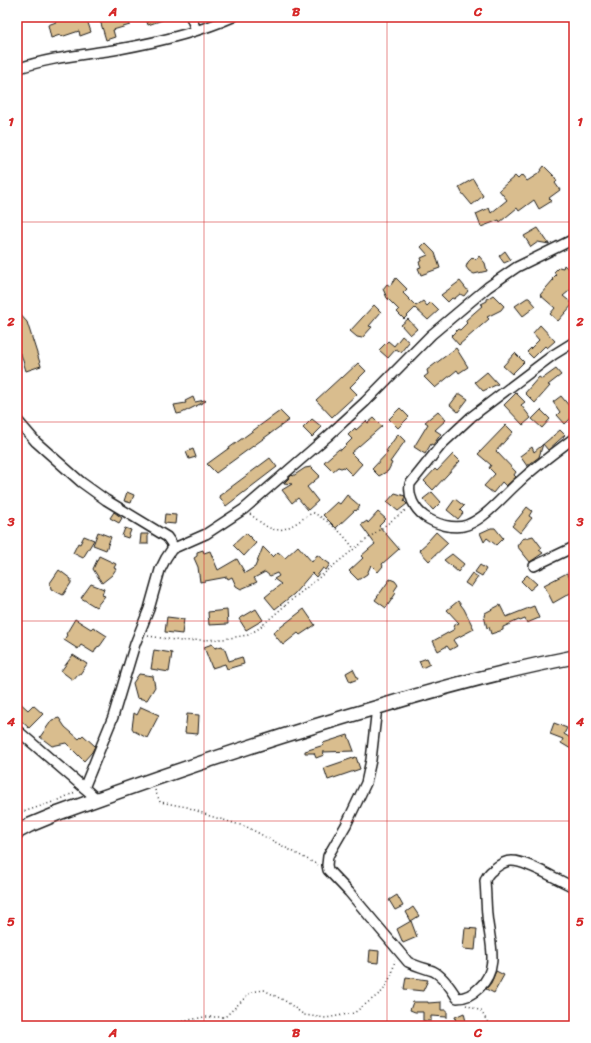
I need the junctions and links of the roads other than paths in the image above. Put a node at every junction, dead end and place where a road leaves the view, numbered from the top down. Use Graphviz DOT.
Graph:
graph roads {
  1 [pos="191,17"];
  2 [pos="233,17"];
  3 [pos="196,30"];
  4 [pos="17,69"];
  5 [pos="574,239"];
  6 [pos="574,342"];
  7 [pos="17,420"];
  8 [pos="574,438"];
  9 [pos="574,547"];
  10 [pos="172,549"];
  11 [pos="534,566"];
  12 [pos="574,657"];
  13 [pos="377,707"];
  14 [pos="17,730"];
  15 [pos="84,788"];
  16 [pos="98,799"];
  17 [pos="17,832"];
  18 [pos="574,887"];
  1 -- 3 [label="street"];
  2 -- 3 [label="street"];
  3 -- 4 [label="street"];
  5 -- 10 [label="street"];
  6 -- 8 [label="street"];
  7 -- 10 [label="street"];
  9 -- 11 [label="street"];
  10 -- 15 [label="street"];
  12 -- 13 [label="highway"];
  13 -- 16 [label="highway"];
  13 -- 18 [label="street"];
  14 -- 15 [label="street"];
  15 -- 16 [label="street"];
  16 -- 17 [label="highway"];
}
